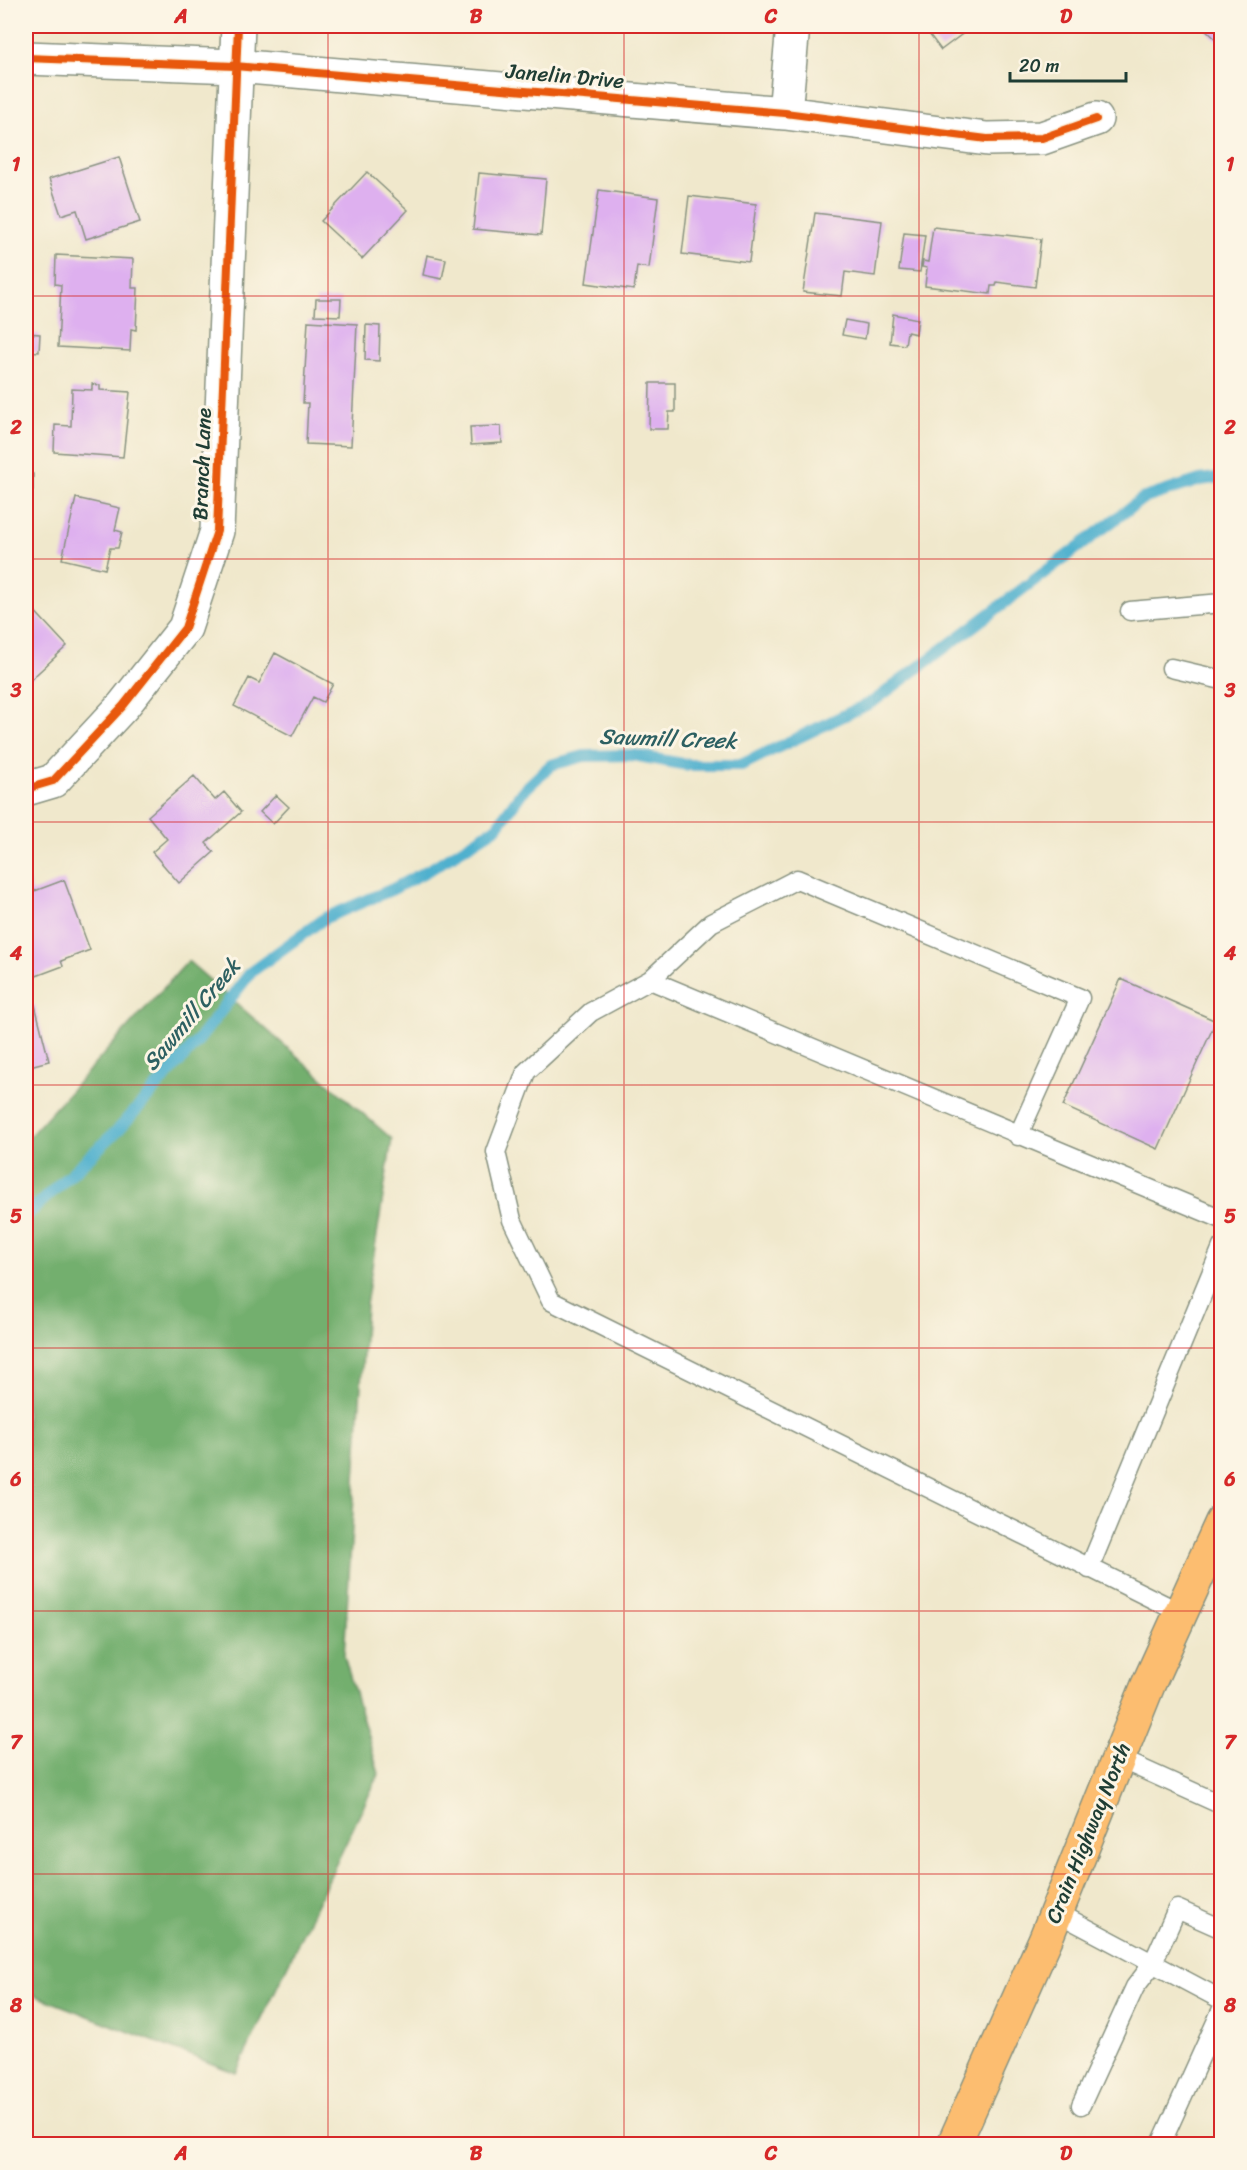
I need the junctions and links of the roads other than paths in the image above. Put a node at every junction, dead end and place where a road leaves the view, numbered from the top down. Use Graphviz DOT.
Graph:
graph roads {
  1 [pos="238,26"];
  2 [pos="793,26"];
  3 [pos="26,58"];
  4 [pos="235,66"];
  5 [pos="785,113"];
  6 [pos="1096,119"];
  7 [pos="1221,603"];
  8 [pos="1130,611"];
  9 [pos="1171,668"];
  10 [pos="1221,680"];
  11 [pos="26,789"];
  12 [pos="650,980"];
  13 [pos="1018,1136"];
  14 [pos="1221,1219"];
  15 [pos="1221,1247"];
  16 [pos="1221,1522"];
  17 [pos="1089,1569"];
  18 [pos="1181,1613"];
  19 [pos="1118,1758"];
  20 [pos="1221,1805"];
  21 [pos="1056,1912"];
  22 [pos="1221,1929"];
  23 [pos="1152,1965"];
  24 [pos="1221,2000"];
  25 [pos="1221,2009"];
  26 [pos="1081,2105"];
  27 [pos="954,2145"];
  28 [pos="1161,2145"];
  1 -- 4 [label="street, Branch Lane"];
  2 -- 5 [label="street"];
  3 -- 4 [label="street, Janelin Drive"];
  4 -- 5 [label="street, Janelin Drive"];
  4 -- 11 [label="street, Branch Lane"];
  5 -- 6 [label="street, Janelin Drive"];
  7 -- 8 [label="lane"];
  9 -- 10 [label="lane"];
  12 -- 13 [label="lane"];
  12 -- 13 [label="lane"];
  12 -- 17 [label="lane"];
  13 -- 14 [label="lane"];
  15 -- 17 [label="lane"];
  16 -- 18 [label="main road, Crain Highway North"];
  17 -- 18 [label="lane"];
  18 -- 19 [label="main road, Crain Highway North"];
  19 -- 20 [label="lane"];
  19 -- 21 [label="main road, Crain Highway North"];
  21 -- 23 [label="lane"];
  21 -- 27 [label="main road, Crain Highway North"];
  22 -- 23 [label="lane"];
  23 -- 24 [label="lane"];
  23 -- 26 [label="lane"];
  25 -- 28 [label="lane"];
}
